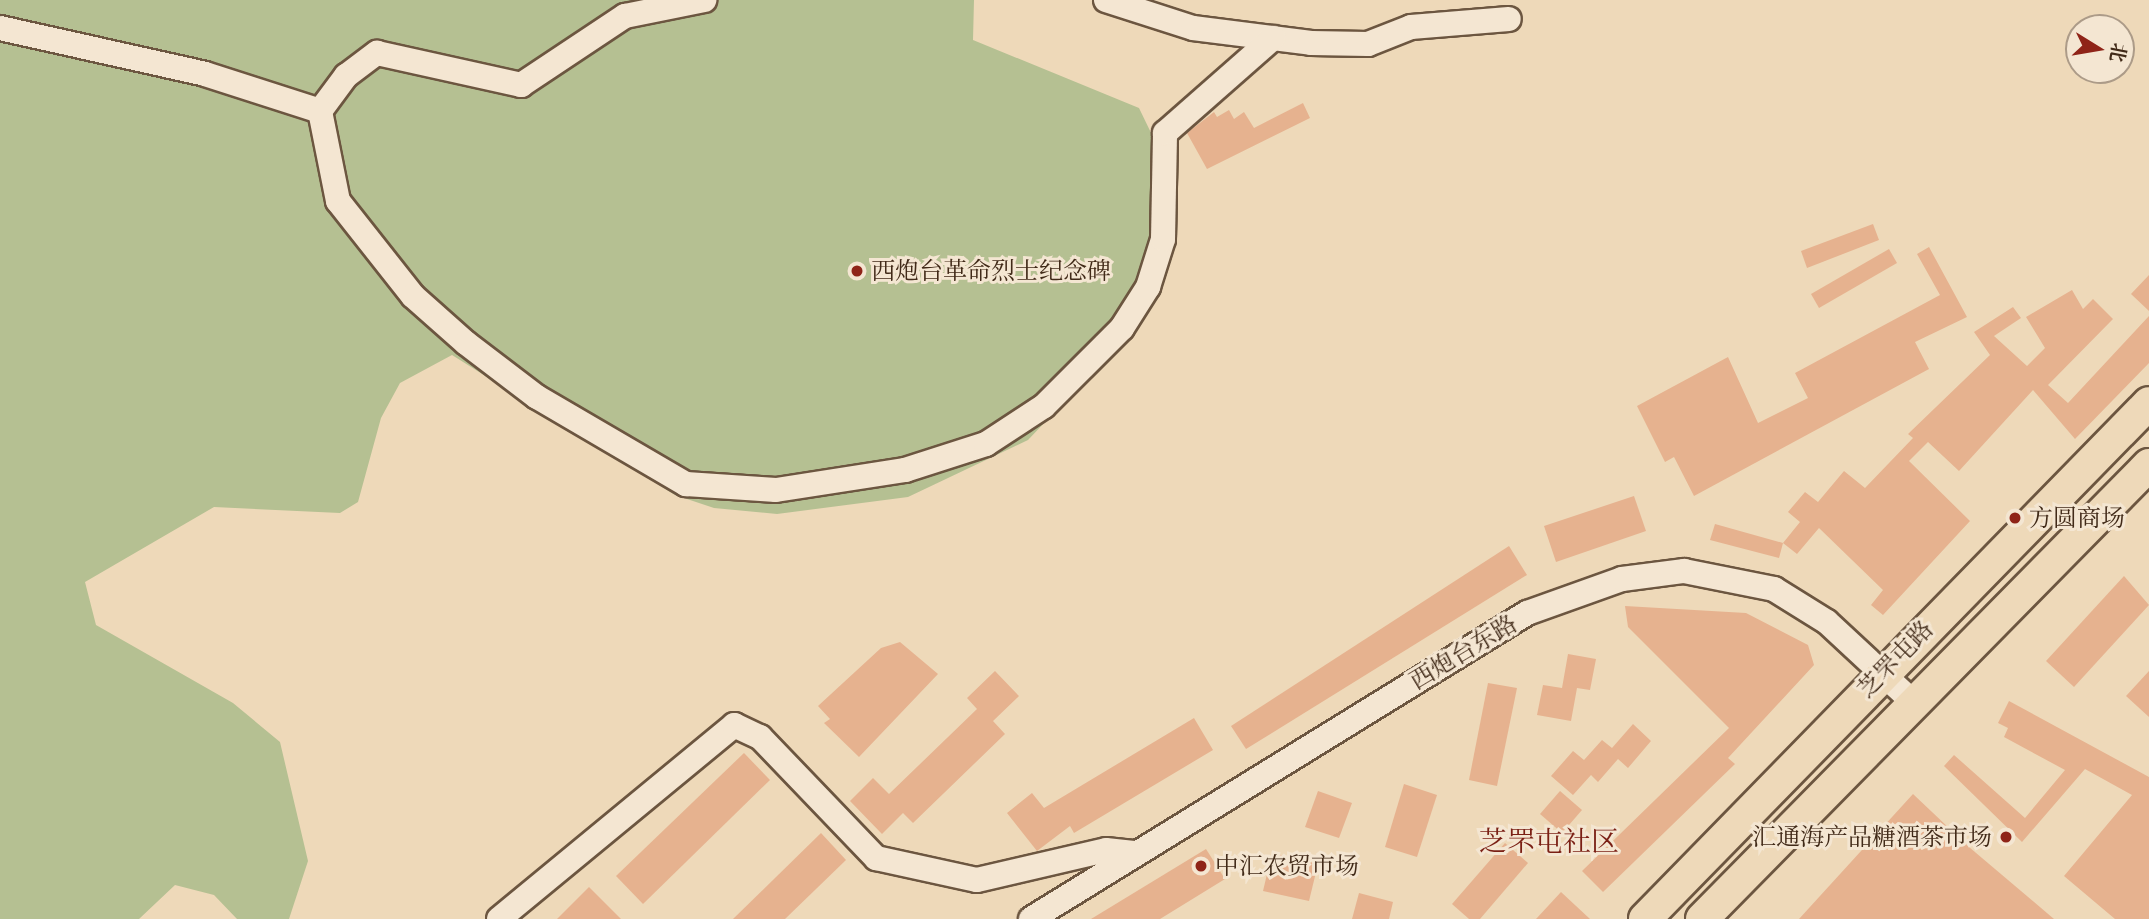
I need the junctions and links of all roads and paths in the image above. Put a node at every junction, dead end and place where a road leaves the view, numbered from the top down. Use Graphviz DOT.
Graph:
graph roads {
  1 [pos="704,0"];
  2 [pos="1107,0"];
  3 [pos="1509,19"];
  4 [pos="0,28"];
  5 [pos="1273,38"];
  6 [pos="320,111"];
  7 [pos="2149,403"];
  8 [pos="2149,465"];
  9 [pos="1882,672"];
  10 [pos="1912,701"];
  11 [pos="1134,853"];
  12 [pos="499,919"];
  13 [pos="1031,919"];
  14 [pos="1645,919"];
  15 [pos="1702,919"];
  1 -- 6 [label="street"];
  2 -- 5 [label="street"];
  3 -- 5 [label="street"];
  4 -- 6 [label="street"];
  5 -- 6 [label="street"];
  7 -- 9 [label="main road, 芝罘屯路"];
  8 -- 10 [label="main road, 芝罘屯路"];
  9 -- 10 [label="street, 西炮台东路"];
  9 -- 11 [label="street, 西炮台东路"];
  9 -- 14 [label="main road, 芝罘屯路"];
  10 -- 15 [label="main road, 芝罘屯路"];
  11 -- 12 [label="street"];
  11 -- 13 [label="street, 西炮台东路"];
}
